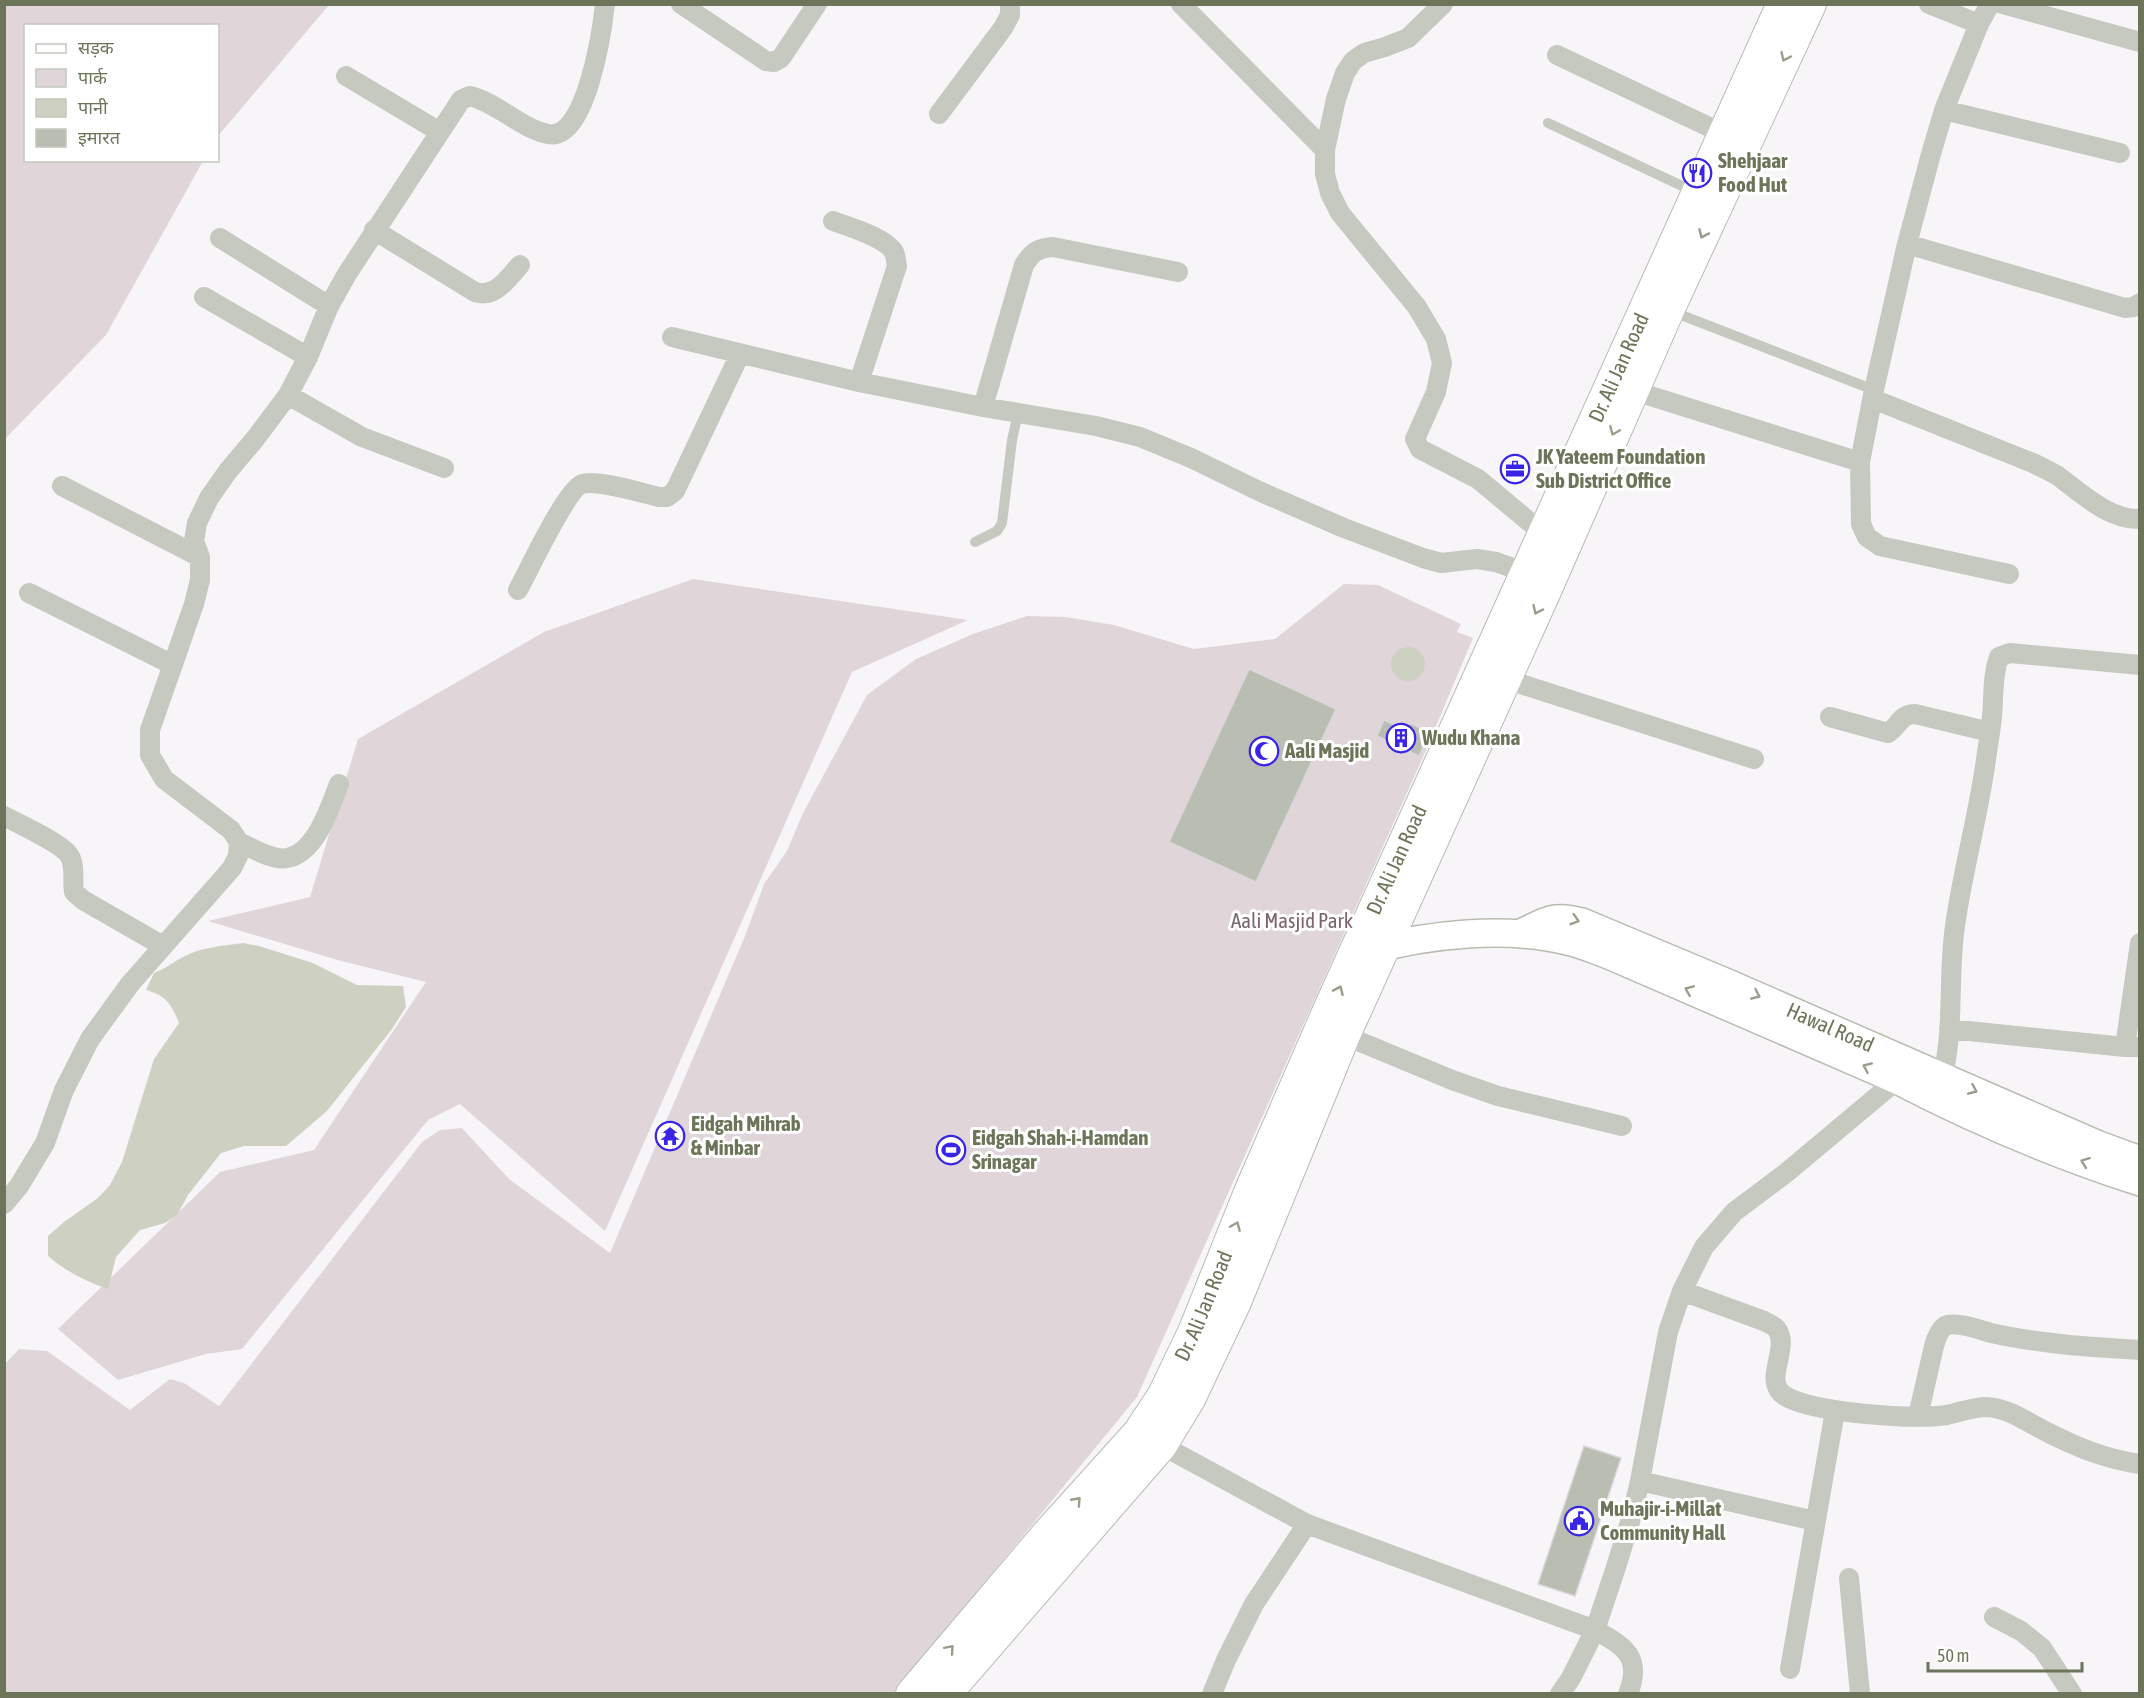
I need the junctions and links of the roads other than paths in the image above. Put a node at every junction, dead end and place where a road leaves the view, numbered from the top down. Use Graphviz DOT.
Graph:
graph roads {
  1 [pos="605,4"];
  2 [pos="681,4"];
  3 [pos="817,4"];
  4 [pos="1010,4"];
  5 [pos="1181,4"];
  6 [pos="1443,4"];
  7 [pos="1783,4"];
  8 [pos="1810,4"];
  9 [pos="1929,4"];
  10 [pos="1990,4"];
  11 [pos="2003,4"];
  12 [pos="1979,24"];
  13 [pos="2139,42"];
  14 [pos="1557,55"];
  15 [pos="346,76"];
  16 [pos="1944,110"];
  17 [pos="939,114"];
  18 [pos="1548,123"];
  19 [pos="440,132"];
  20 [pos="1724,134"];
  21 [pos="1324,150"];
  22 [pos="2120,153"];
  23 [pos="1697,193"];
  24 [pos="832,221"];
  25 [pos="374,230"];
  26 [pos="220,238"];
  27 [pos="1907,244"];
  28 [pos="520,264"];
  29 [pos="1178,272"];
  30 [pos="204,297"];
  31 [pos="2139,303"];
  32 [pos="329,306"];
  33 [pos="1668,310"];
  34 [pos="672,338"];
  35 [pos="740,354"];
  36 [pos="308,357"];
  37 [pos="859,382"];
  38 [pos="1622,387"];
  39 [pos="1874,394"];
  40 [pos="288,395"];
  41 [pos="983,407"];
  42 [pos="1018,413"];
  43 [pos="1860,462"];
  44 [pos="444,468"];
  45 [pos="62,486"];
  46 [pos="2139,519"];
  47 [pos="1544,534"];
  48 [pos="975,543"];
  49 [pos="200,557"];
  50 [pos="1527,573"];
  51 [pos="2009,574"];
  52 [pos="518,590"];
  53 [pos="29,593"];
  54 [pos="173,665"];
  55 [pos="2139,665"];
  56 [pos="1505,679"];
  57 [pos="1830,717"];
  58 [pos="1990,732"];
  59 [pos="1754,759"];
  60 [pos="339,784"];
  61 [pos="1441,791"];
  62 [pos="4,816"];
  63 [pos="239,842"];
  64 [pos="1521,933"];
  65 [pos="163,946"];
  66 [pos="1384,946"];
  67 [pos="2139,950"];
  68 [pos="1354,955"];
  69 [pos="1949,1029"];
  70 [pos="1333,1031"];
  71 [pos="2132,1047"];
  72 [pos="1897,1080"];
  73 [pos="1939,1089"];
  74 [pos="1622,1126"];
  75 [pos="2139,1160"];
  76 [pos="2139,1182"];
  77 [pos="4,1204"];
  78 [pos="1682,1291"];
  79 [pos="2139,1350"];
  80 [pos="1835,1411"];
  81 [pos="1918,1416"];
  82 [pos="1150,1439"];
  83 [pos="2139,1464"];
  84 [pos="1640,1481"];
  85 [pos="1815,1521"];
  86 [pos="1307,1524"];
  87 [pos="1849,1578"];
  88 [pos="1994,1617"];
  89 [pos="1595,1630"];
  90 [pos="1790,1669"];
  91 [pos="912,1694"];
  92 [pos="945,1694"];
  93 [pos="1212,1694"];
  94 [pos="1560,1694"];
  95 [pos="1628,1694"];
  96 [pos="1860,1694"];
  97 [pos="2072,1694"];
  1 -- 19 [label="street"];
  2 -- 3 [label="street"];
  4 -- 17 [label="street"];
  5 -- 21 [label="street"];
  6 -- 21 [label="street"];
  7 -- 20 [label="main road, Dr. Ali Jan Road"];
  8 -- 33 [label="main road, Dr. Ali Jan Road, one-way"];
  9 -- 12 [label="street"];
  10 -- 12 [label="street"];
  11 -- 13 [label="street"];
  12 -- 16 [label="street"];
  14 -- 20 [label="street"];
  15 -- 19 [label="street"];
  16 -- 22 [label="street"];
  16 -- 27 [label="street"];
  18 -- 23 [label="lane"];
  19 -- 25 [label="street"];
  20 -- 23 [label="main road, Dr. Ali Jan Road"];
  21 -- 47 [label="street"];
  23 -- 38 [label="main road, Dr. Ali Jan Road"];
  24 -- 37 [label="street"];
  25 -- 28 [label="street"];
  25 -- 32 [label="street"];
  26 -- 32 [label="street"];
  27 -- 31 [label="street"];
  27 -- 39 [label="street"];
  29 -- 41 [label="street"];
  30 -- 36 [label="street"];
  32 -- 36 [label="street"];
  33 -- 38 [label="main road, Dr. Ali Jan Road"];
  33 -- 39 [label="lane"];
  34 -- 35 [label="street"];
  35 -- 37 [label="street"];
  35 -- 52 [label="street"];
  36 -- 40 [label="street"];
  37 -- 41 [label="street"];
  38 -- 43 [label="street"];
  38 -- 47 [label="main road, Dr. Ali Jan Road"];
  38 -- 56 [label="main road, Dr. Ali Jan Road, one-way"];
  39 -- 43 [label="street"];
  39 -- 46 [label="street"];
  40 -- 44 [label="street"];
  40 -- 49 [label="street"];
  41 -- 42 [label="street"];
  42 -- 48 [label="lane"];
  42 -- 50 [label="street"];
  43 -- 51 [label="street"];
  45 -- 49 [label="street"];
  47 -- 50 [label="main road, Dr. Ali Jan Road"];
  49 -- 54 [label="street"];
  50 -- 61 [label="main road, Dr. Ali Jan Road"];
  53 -- 54 [label="street"];
  54 -- 63 [label="street"];
  55 -- 58 [label="street"];
  56 -- 59 [label="street"];
  56 -- 61 [label="main road, Dr. Ali Jan Road"];
  57 -- 58 [label="street"];
  58 -- 69 [label="street"];
  60 -- 63 [label="street"];
  61 -- 66 [label="main road, Dr. Ali Jan Road"];
  61 -- 68 [label="main road, Dr. Ali Jan Road"];
  62 -- 65 [label="street"];
  63 -- 65 [label="street"];
  64 -- 66 [label="main road, Hawal Road"];
  72 -- 64 [label="main road, Hawal Road, one-way"];
  64 -- 73 [label="main road, Hawal Road, one-way"];
  65 -- 77 [label="street"];
  66 -- 68 [label="main road, Hawal Road"];
  66 -- 70 [label="main road, Dr. Ali Jan Road"];
  67 -- 71 [label="street"];
  70 -- 68 [label="main road, Dr. Ali Jan Road, one-way"];
  69 -- 71 [label="street"];
  69 -- 73 [label="street"];
  70 -- 74 [label="street"];
  70 -- 82 [label="main road, Dr. Ali Jan Road"];
  72 -- 73 [label="main road, Hawal Road"];
  72 -- 78 [label="street"];
  73 -- 75 [label="main road, Hawal Road, one-way"];
  76 -- 73 [label="main road, Hawal Road, one-way"];
  78 -- 80 [label="street"];
  78 -- 84 [label="street"];
  79 -- 81 [label="street"];
  80 -- 81 [label="street"];
  80 -- 85 [label="street"];
  81 -- 83 [label="street"];
  82 -- 86 [label="street"];
  91 -- 82 [label="main road, Dr. Ali Jan Road, one-way"];
  82 -- 92 [label="main road, Dr. Ali Jan Road"];
  84 -- 85 [label="street"];
  84 -- 89 [label="street"];
  85 -- 90 [label="street"];
  86 -- 89 [label="street"];
  86 -- 93 [label="street"];
  87 -- 96 [label="street"];
  88 -- 97 [label="street"];
  89 -- 94 [label="street"];
  89 -- 95 [label="street"];
}
